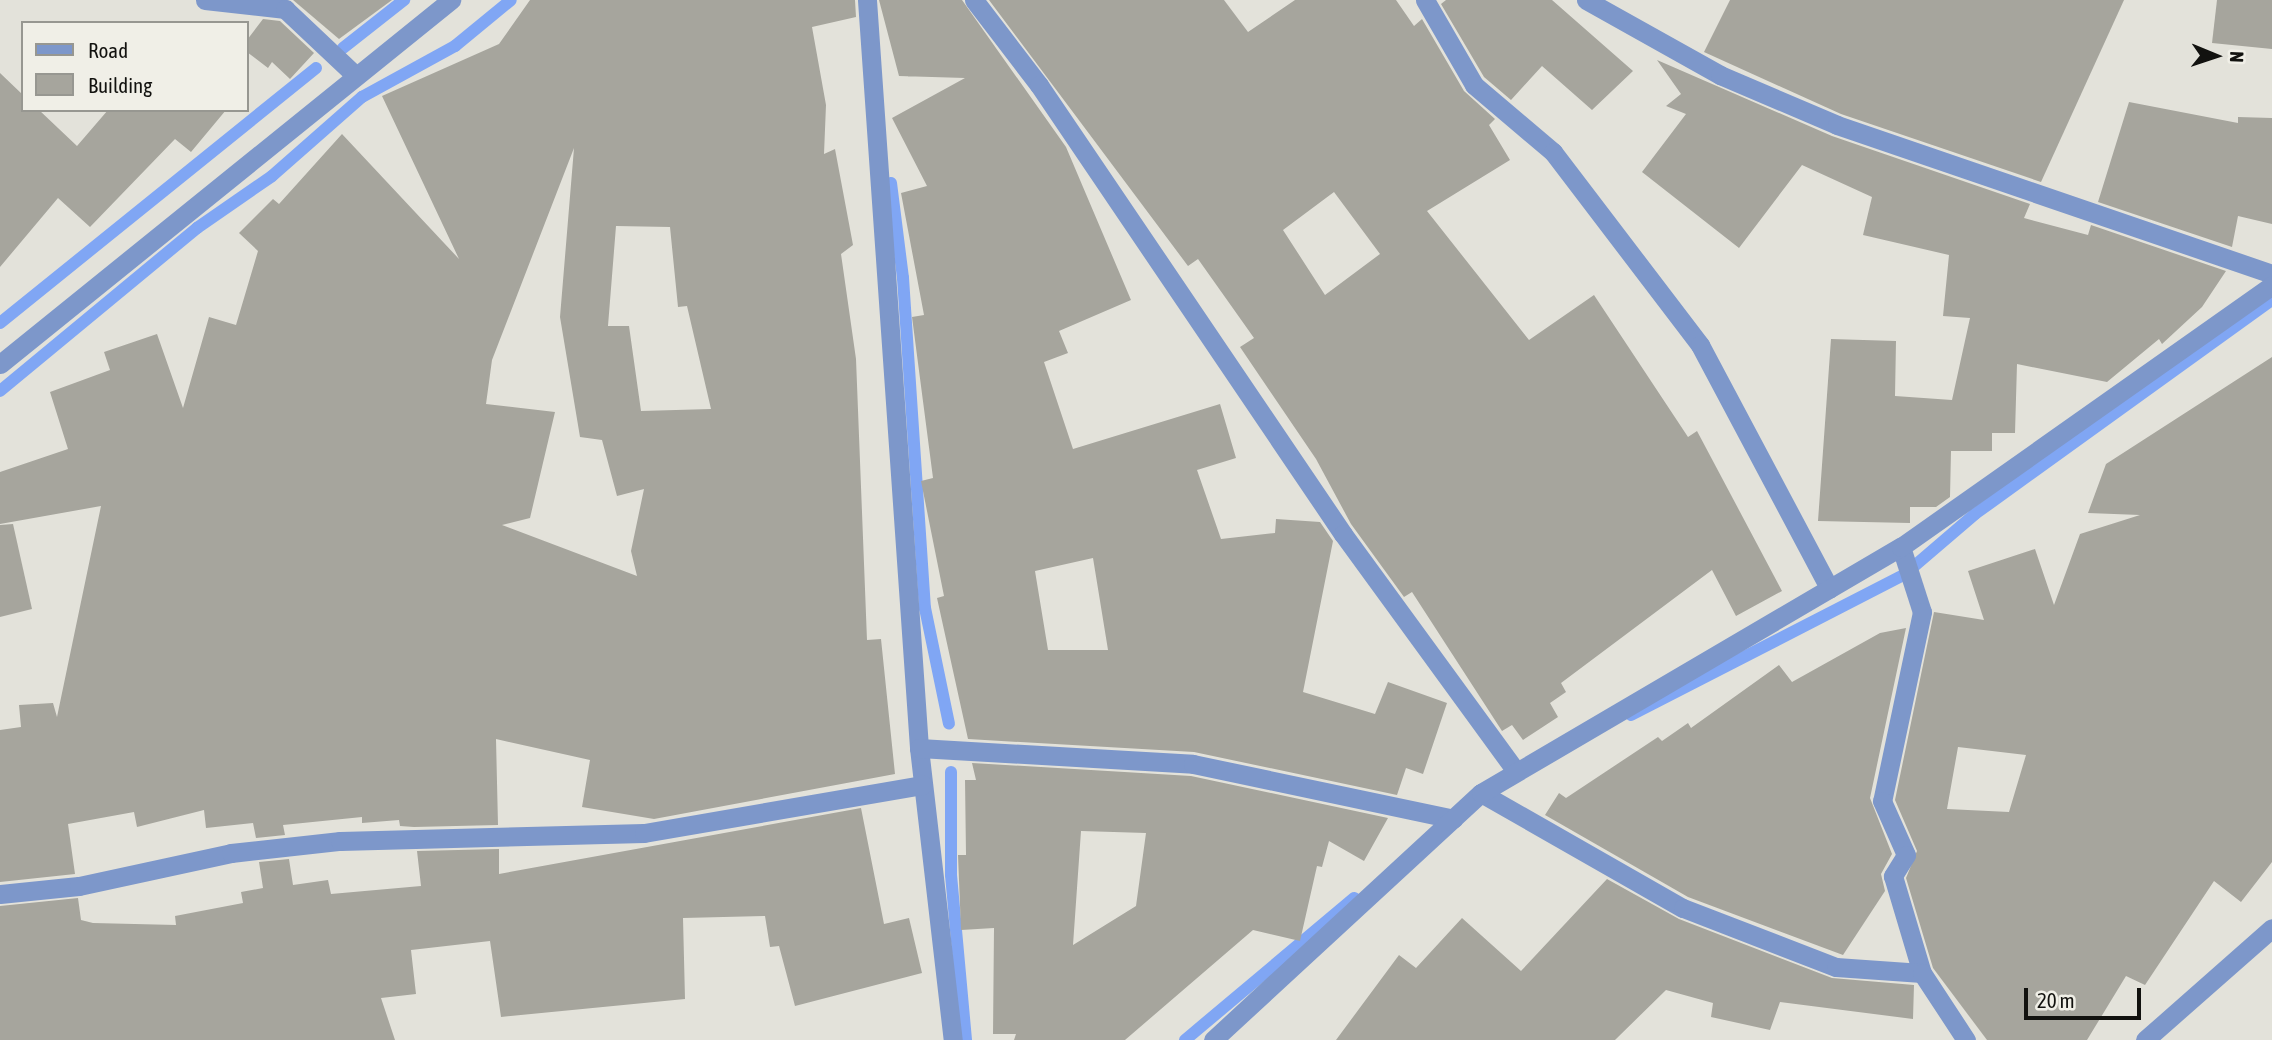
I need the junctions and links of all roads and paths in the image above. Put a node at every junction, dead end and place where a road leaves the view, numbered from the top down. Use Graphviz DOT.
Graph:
graph roads {
  1 [pos="205,0"];
  2 [pos="451,0"];
  3 [pos="867,0"];
  4 [pos="974,0"];
  5 [pos="1425,0"];
  6 [pos="1586,0"];
  7 [pos="355,75"];
  8 [pos="2272,274"];
  9 [pos="2272,285"];
  10 [pos="0,364"];
  11 [pos="1901,547"];
  12 [pos="1830,589"];
  13 [pos="919,748"];
  14 [pos="1515,770"];
  15 [pos="923,785"];
  16 [pos="1481,793"];
  17 [pos="1453,819"];
  18 [pos="0,894"];
  19 [pos="2272,928"];
  20 [pos="1922,973"];
  21 [pos="953,1040"];
  22 [pos="1213,1040"];
  23 [pos="1966,1040"];
  24 [pos="2145,1040"];
  1 -- 7 [label="street"];
  2 -- 7 [label="street"];
  3 -- 13 [label="street"];
  4 -- 14 [label="street"];
  5 -- 12 [label="street"];
  6 -- 8 [label="street"];
  7 -- 10 [label="street"];
  9 -- 11 [label="street"];
  11 -- 12 [label="street"];
  11 -- 20 [label="street"];
  12 -- 14 [label="street"];
  13 -- 15 [label="street"];
  13 -- 17 [label="street"];
  14 -- 16 [label="street"];
  15 -- 18 [label="street"];
  15 -- 21 [label="street"];
  16 -- 17 [label="street"];
  16 -- 20 [label="street"];
  17 -- 22 [label="street"];
  19 -- 24 [label="street"];
  20 -- 23 [label="street"];
}
